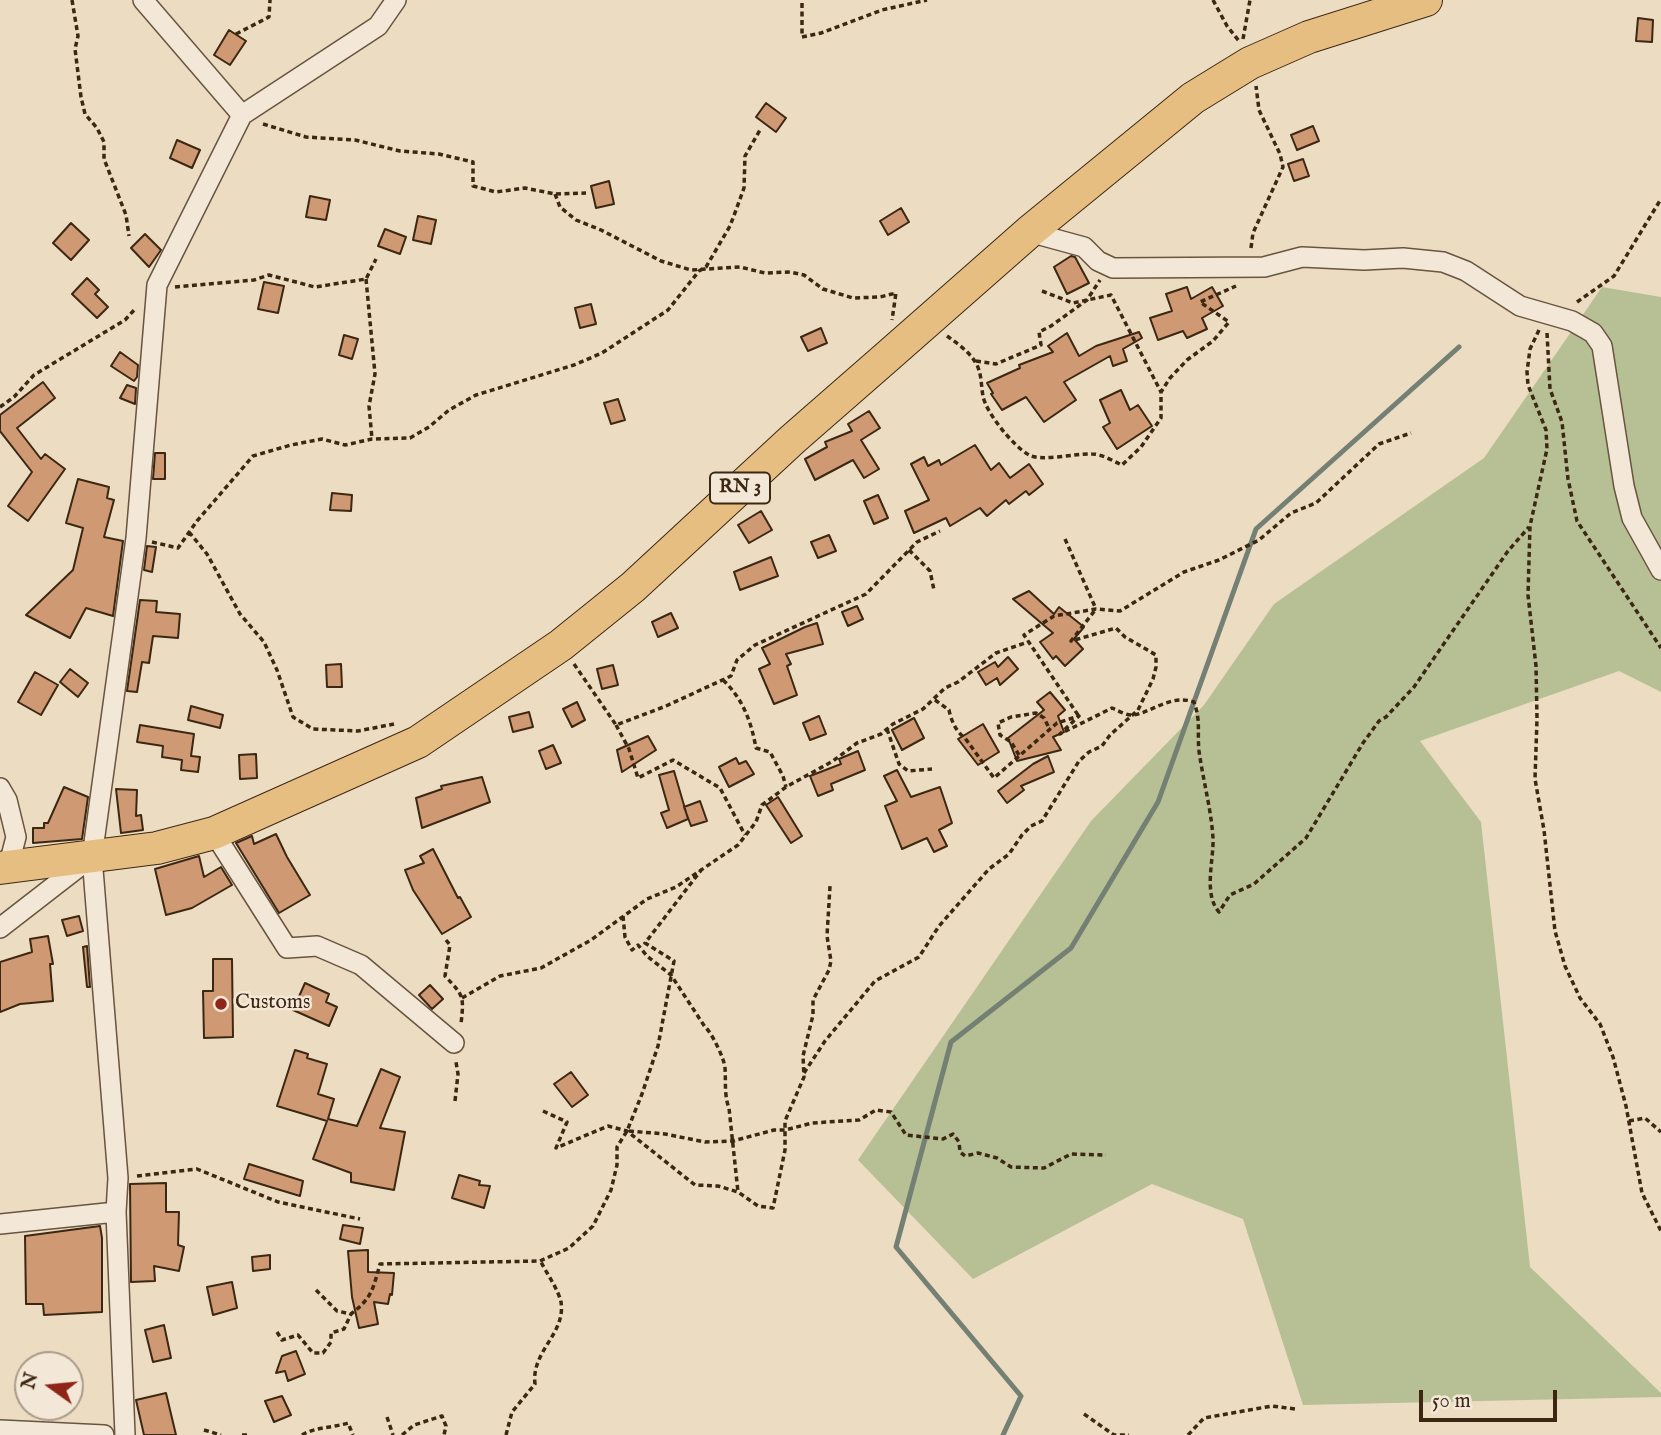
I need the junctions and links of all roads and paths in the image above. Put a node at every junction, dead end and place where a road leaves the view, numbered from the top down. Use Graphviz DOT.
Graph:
graph roads {
  1 [pos="72,0"];
  2 [pos="142,0"];
  3 [pos="270,0"];
  4 [pos="396,0"];
  5 [pos="927,0"];
  6 [pos="1213,0"];
  7 [pos="1250,0"];
  8 [pos="1426,0"];
  9 [pos="802,3"];
  10 [pos="236,34"];
  11 [pos="1250,63"];
  12 [pos="242,115"];
  13 [pos="760,130"];
  14 [pos="586,193"];
  15 [pos="555,194"];
  16 [pos="1661,199"];
  17 [pos="1029,232"];
  18 [pos="129,236"];
  19 [pos="376,259"];
  20 [pos="1264,267"];
  21 [pos="1113,268"];
  22 [pos="699,271"];
  23 [pos="366,279"];
  24 [pos="157,285"];
  25 [pos="1042,290"];
  26 [pos="1087,300"];
  27 [pos="1547,314"];
  28 [pos="923,325"];
  29 [pos="888,356"];
  30 [pos="974,360"];
  31 [pos="1161,392"];
  32 [pos="0,407"];
  33 [pos="1411,433"];
  34 [pos="372,439"];
  35 [pos="1530,526"];
  36 [pos="940,531"];
  37 [pos="189,532"];
  38 [pos="136,538"];
  39 [pos="1065,539"];
  40 [pos="909,550"];
  41 [pos="1661,570"];
  42 [pos="934,590"];
  43 [pos="1096,609"];
  44 [pos="1028,642"];
  45 [pos="561,645"];
  46 [pos="1661,648"];
  47 [pos="723,680"];
  48 [pos="935,700"];
  49 [pos="1132,715"];
  50 [pos="1079,716"];
  51 [pos="617,725"];
  52 [pos="887,729"];
  53 [pos="1050,730"];
  54 [pos="418,742"];
  55 [pos="1019,755"];
  56 [pos="932,769"];
  57 [pos="786,787"];
  58 [pos="0,788"];
  59 [pos="214,832"];
  60 [pos="745,836"];
  61 [pos="92,857"];
  62 [pos="4,868"];
  63 [pos="702,869"];
  64 [pos="830,886"];
  65 [pos="623,916"];
  66 [pos="0,928"];
  67 [pos="671,975"];
  68 [pos="462,998"];
  69 [pos="454,1043"];
  70 [pos="804,1073"];
  71 [pos="543,1111"];
  72 [pos="1629,1121"];
  73 [pos="785,1130"];
  74 [pos="627,1131"];
  75 [pos="1661,1132"];
  76 [pos="733,1141"];
  77 [pos="1106,1156"];
  78 [pos="118,1178"];
  79 [pos="738,1192"];
  80 [pos="116,1212"];
  81 [pos="360,1219"];
  82 [pos="0,1224"];
  83 [pos="1661,1231"];
  84 [pos="540,1261"];
  85 [pos="316,1290"];
  86 [pos="351,1314"];
  87 [pos="277,1332"];
  88 [pos="1295,1409"];
  89 [pos="1084,1414"];
  90 [pos="387,1417"];
  91 [pos="0,1430"];
  92 [pos="204,1430"];
  93 [pos="104,1435"];
  94 [pos="125,1435"];
  95 [pos="221,1435"];
  96 [pos="302,1435"];
  97 [pos="353,1435"];
  98 [pos="393,1435"];
  99 [pos="402,1435"];
  100 [pos="444,1435"];
  101 [pos="506,1435"];
  102 [pos="1129,1435"];
  103 [pos="1188,1435"];
  1 -- 18 [label="path"];
  2 -- 12 [label="street"];
  3 -- 10 [label="path"];
  4 -- 12 [label="street"];
  5 -- 9 [label="path"];
  6 -- 7 [label="path"];
  8 -- 11 [label="highway, RN 3"];
  11 -- 17 [label="highway, RN 3"];
  11 -- 20 [label="path"];
  12 -- 15 [label="path"];
  12 -- 24 [label="street"];
  13 -- 22 [label="path"];
  14 -- 15 [label="path"];
  15 -- 22 [label="path"];
  16 -- 27 [label="path"];
  17 -- 21 [label="street"];
  17 -- 28 [label="highway, RN 3"];
  19 -- 23 [label="path"];
  20 -- 21 [label="street"];
  20 -- 27 [label="street"];
  20 -- 31 [label="path"];
  21 -- 26 [label="path"];
  22 -- 29 [label="path"];
  22 -- 34 [label="path"];
  23 -- 24 [label="path"];
  23 -- 34 [label="path"];
  24 -- 32 [label="path"];
  24 -- 38 [label="street"];
  25 -- 26 [label="path"];
  26 -- 30 [label="path"];
  26 -- 31 [label="path"];
  27 -- 35 [label="path"];
  27 -- 41 [label="street"];
  27 -- 46 [label="path"];
  28 -- 29 [label="highway, RN 3"];
  28 -- 30 [label="path"];
  29 -- 45 [label="highway, RN 3"];
  30 -- 31 [label="path"];
  33 -- 43 [label="path"];
  34 -- 37 [label="path"];
  35 -- 49 [label="path"];
  35 -- 72 [label="path"];
  36 -- 40 [label="path"];
  37 -- 38 [label="path"];
  37 -- 54 [label="path"];
  38 -- 61 [label="street"];
  39 -- 43 [label="path"];
  40 -- 42 [label="path"];
  40 -- 47 [label="path"];
  43 -- 44 [label="path"];
  43 -- 49 [label="path"];
  44 -- 48 [label="path"];
  44 -- 50 [label="path"];
  45 -- 51 [label="path"];
  45 -- 54 [label="highway, RN 3"];
  47 -- 51 [label="path"];
  47 -- 57 [label="path"];
  48 -- 52 [label="path"];
  48 -- 55 [label="path"];
  49 -- 50 [label="path"];
  49 -- 70 [label="path"];
  50 -- 53 [label="path"];
  51 -- 60 [label="path"];
  52 -- 56 [label="path"];
  52 -- 57 [label="path"];
  53 -- 55 [label="path"];
  53 -- 55 [label="path"];
  54 -- 59 [label="highway, RN 3"];
  57 -- 60 [label="path"];
  58 -- 62 [label="street"];
  59 -- 61 [label="highway, RN 3"];
  59 -- 69 [label="street"];
  60 -- 63 [label="path"];
  61 -- 62 [label="highway, RN 3"];
  61 -- 66 [label="street"];
  61 -- 78 [label="street"];
  63 -- 65 [label="path"];
  63 -- 67 [label="path"];
  64 -- 70 [label="path"];
  65 -- 67 [label="path"];
  65 -- 68 [label="path"];
  67 -- 74 [label="path"];
  67 -- 76 [label="path"];
  70 -- 73 [label="path"];
  71 -- 74 [label="path"];
  72 -- 75 [label="path"];
  72 -- 83 [label="path"];
  73 -- 76 [label="path"];
  73 -- 77 [label="path"];
  73 -- 79 [label="path"];
  74 -- 76 [label="path"];
  74 -- 79 [label="path"];
  74 -- 84 [label="path"];
  76 -- 79 [label="path"];
  78 -- 80 [label="street"];
  78 -- 81 [label="path"];
  80 -- 82 [label="street"];
  80 -- 94 [label="street"];
  84 -- 86 [label="path"];
  84 -- 101 [label="path"];
  85 -- 86 [label="path"];
  86 -- 87 [label="path"];
  88 -- 103 [label="path"];
  89 -- 102 [label="path"];
  90 -- 98 [label="path"];
  91 -- 93 [label="street"];
  92 -- 95 [label="path"];
  96 -- 97 [label="path"];
  99 -- 100 [label="path"];
}
